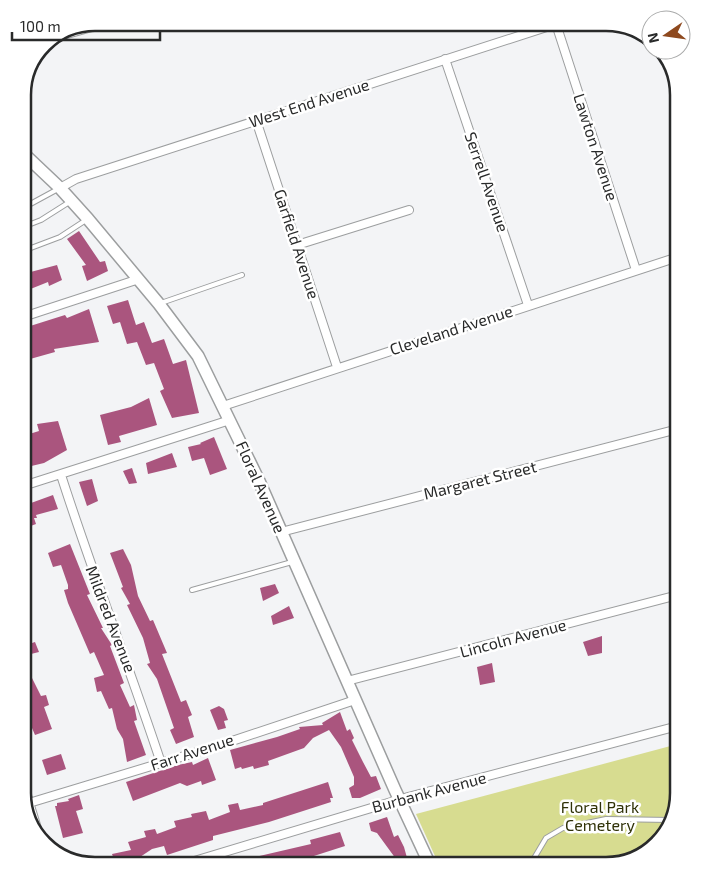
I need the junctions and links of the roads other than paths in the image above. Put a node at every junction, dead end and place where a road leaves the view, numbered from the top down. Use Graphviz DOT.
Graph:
graph roads {
  1 [pos="534,31"];
  2 [pos="561,31"];
  3 [pos="445,60"];
  4 [pos="256,120"];
  5 [pos="31,160"];
  6 [pos="60,188"];
  7 [pos="72,201"];
  8 [pos="31,204"];
  9 [pos="409,210"];
  10 [pos="88,219"];
  11 [pos="31,224"];
  12 [pos="297,245"];
  13 [pos="31,249"];
  14 [pos="670,259"];
  15 [pos="636,270"];
  16 [pos="242,275"];
  17 [pos="139,279"];
  18 [pos="159,304"];
  19 [pos="528,305"];
  20 [pos="31,314"];
  21 [pos="337,367"];
  22 [pos="223,406"];
  23 [pos="230,420"];
  24 [pos="670,431"];
  25 [pos="61,475"];
  26 [pos="31,484"];
  27 [pos="281,532"];
  28 [pos="294,561"];
  29 [pos="192,590"];
  30 [pos="670,597"];
  31 [pos="347,681"];
  32 [pos="355,700"];
  33 [pos="670,728"];
  34 [pos="161,763"];
  35 [pos="399,800"];
  36 [pos="32,802"];
  37 [pos="663,820"];
  38 [pos="208,857"];
  39 [pos="426,857"];
  40 [pos="535,857"];
  1 -- 3 [label="street, West End Avenue"];
  2 -- 15 [label="street, Lawton Avenue"];
  3 -- 4 [label="street, West End Avenue"];
  3 -- 19 [label="street, Serrell Avenue"];
  4 -- 6 [label="street, West End Avenue"];
  4 -- 12 [label="street, Garfield Avenue"];
  5 -- 6 [label="street, Floral Avenue"];
  6 -- 7 [label="street, Floral Avenue"];
  6 -- 8 [label="lane"];
  7 -- 10 [label="street, Floral Avenue"];
  7 -- 11 [label="lane"];
  9 -- 12 [label="street"];
  10 -- 13 [label="lane"];
  10 -- 17 [label="street, Floral Avenue"];
  12 -- 21 [label="street, Garfield Avenue"];
  14 -- 15 [label="street, Cleveland Avenue"];
  15 -- 19 [label="street, Cleveland Avenue"];
  16 -- 18 [label="lane"];
  17 -- 18 [label="street, Floral Avenue"];
  17 -- 20 [label="street"];
  18 -- 22 [label="street, Floral Avenue"];
  19 -- 21 [label="street, Cleveland Avenue"];
  21 -- 22 [label="street, Cleveland Avenue"];
  22 -- 23 [label="street, Floral Avenue"];
  23 -- 25 [label="street"];
  23 -- 27 [label="street, Floral Avenue"];
  24 -- 27 [label="street, Margaret Street"];
  25 -- 26 [label="street"];
  25 -- 34 [label="street, Mildred Avenue"];
  27 -- 28 [label="street, Floral Avenue"];
  28 -- 29 [label="lane"];
  28 -- 31 [label="street, Floral Avenue"];
  30 -- 31 [label="street, Lincoln Avenue"];
  31 -- 32 [label="street, Floral Avenue"];
  32 -- 34 [label="street, Farr Avenue"];
  32 -- 35 [label="street, Floral Avenue"];
  33 -- 35 [label="street, Burbank Avenue"];
  34 -- 36 [label="street, Farr Avenue"];
  35 -- 38 [label="street, Burbank Avenue"];
  35 -- 39 [label="street, Floral Avenue"];
  37 -- 40 [label="lane"];
}
